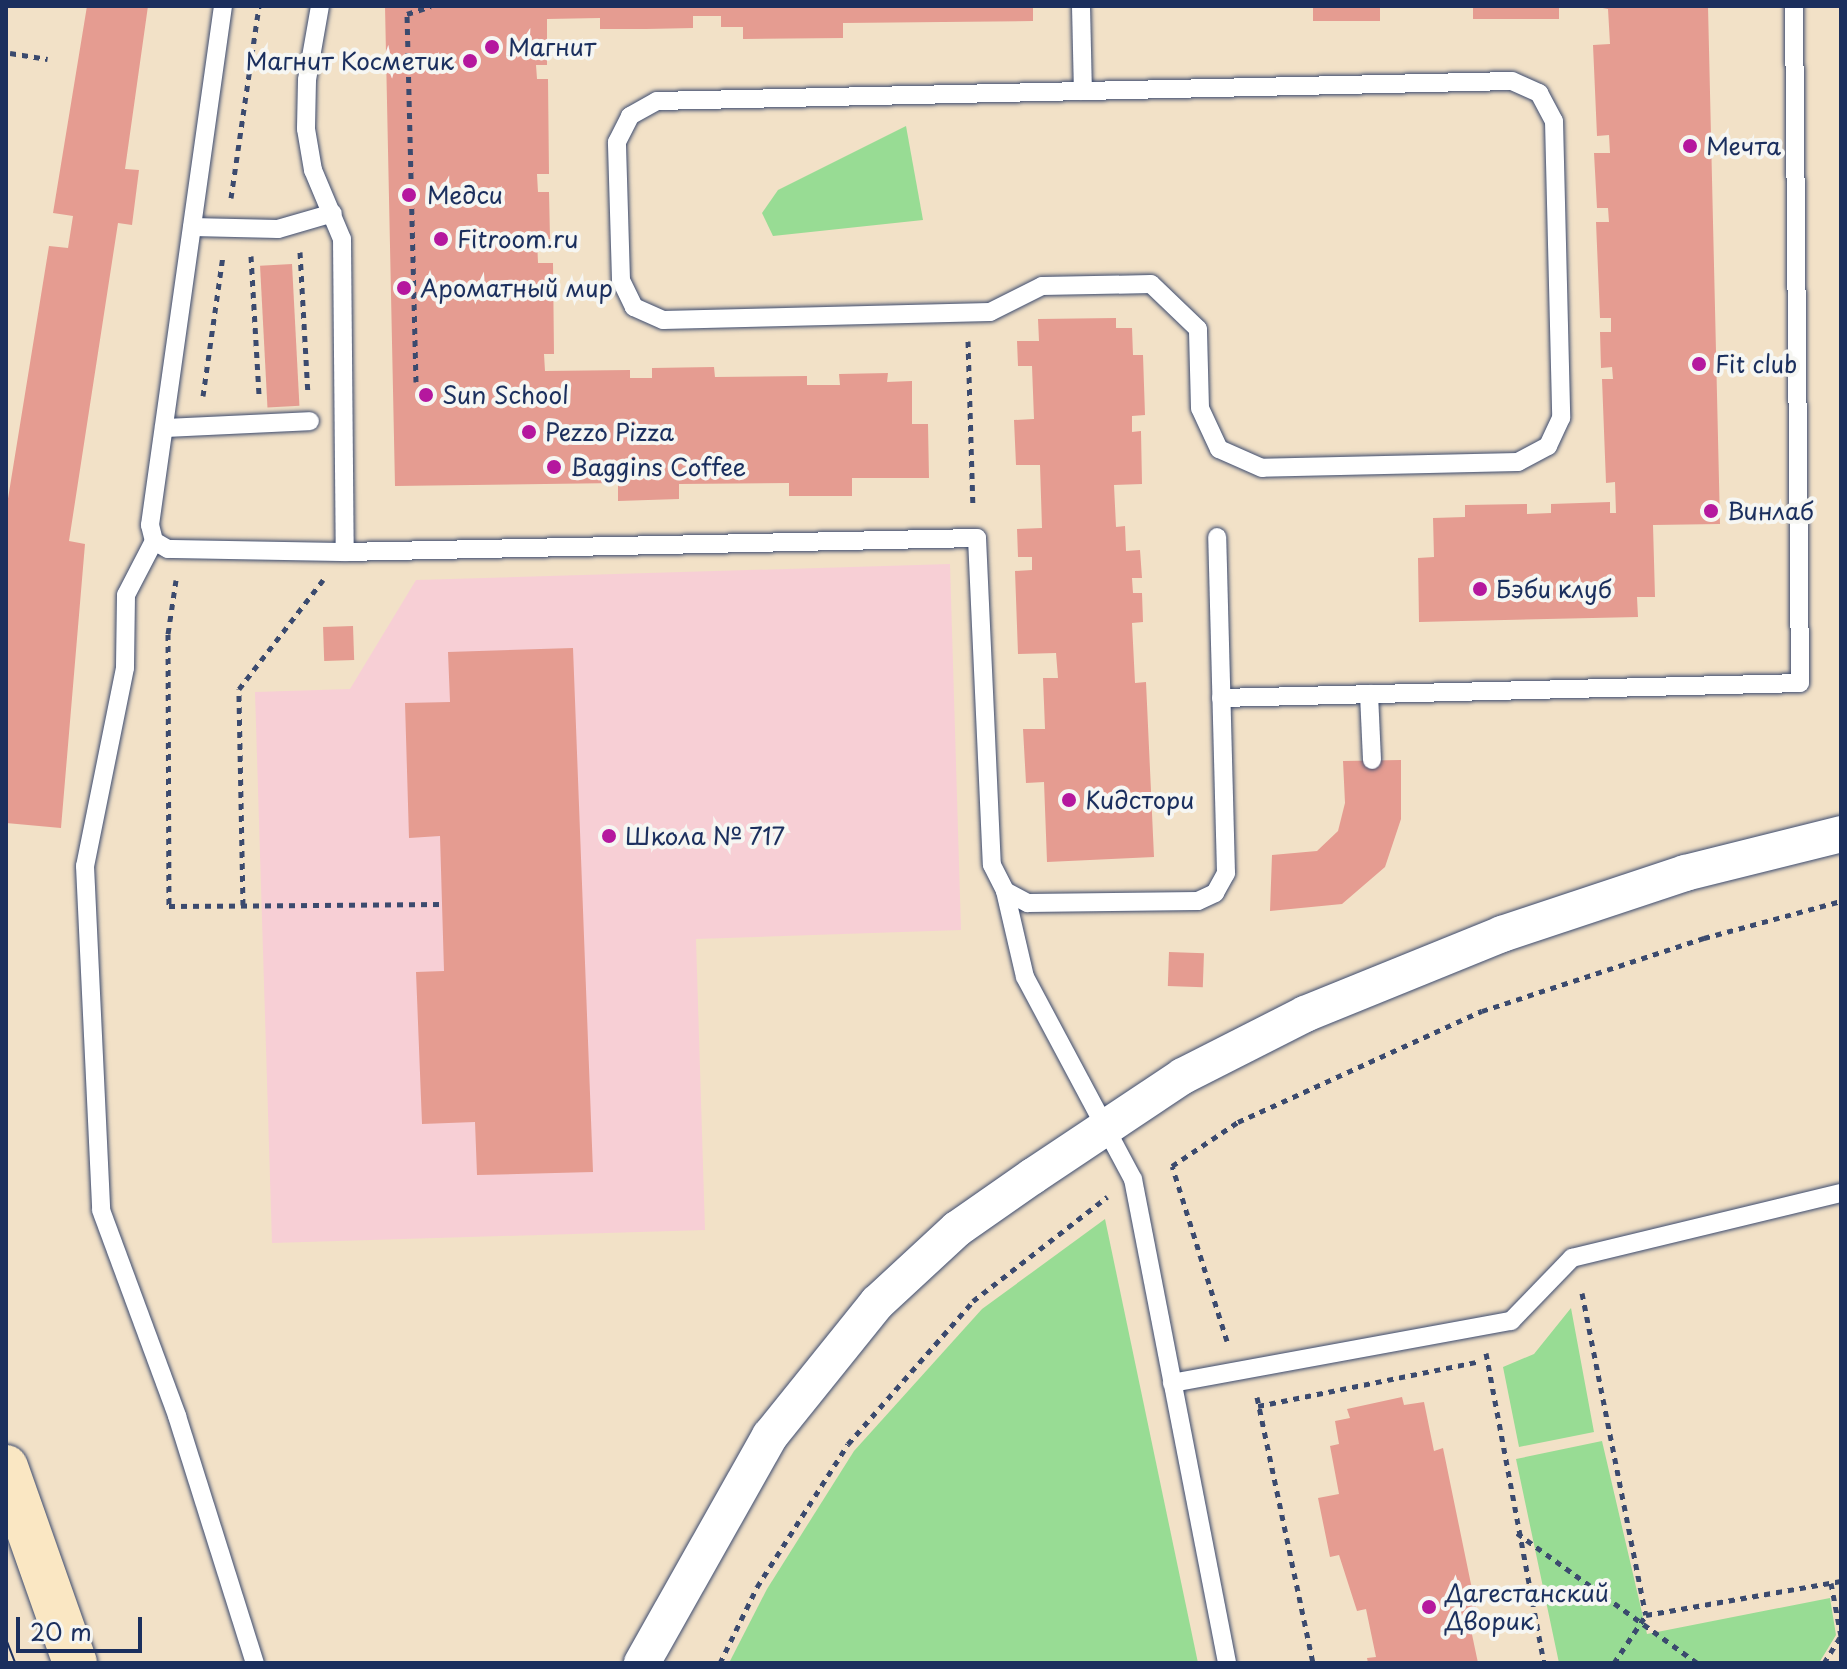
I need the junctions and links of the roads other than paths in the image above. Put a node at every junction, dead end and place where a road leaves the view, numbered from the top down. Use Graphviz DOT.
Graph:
graph roads {
  1 [pos="223,6"];
  2 [pos="320,6"];
  3 [pos="1081,6"];
  4 [pos="1794,6"];
  5 [pos="1083,91"];
  6 [pos="333,213"];
  7 [pos="192,227"];
  8 [pos="310,421"];
  9 [pos="164,428"];
  10 [pos="1217,537"];
  11 [pos="154,541"];
  12 [pos="345,552"];
  13 [pos="1369,694"];
  14 [pos="1221,698"];
  15 [pos="1372,760"];
  16 [pos="1841,834"];
  17 [pos="1005,891"];
  18 [pos="1108,1128"];
  19 [pos="1841,1193"];
  20 [pos="1172,1383"];
  21 [pos="6,1467"];
  22 [pos="75,1663"];
  23 [pos="255,1663"];
  24 [pos="642,1663"];
  25 [pos="1227,1663"];
  1 -- 7 [label="lane"];
  2 -- 6 [label="lane"];
  3 -- 5 [label="lane"];
  4 -- 13 [label="lane"];
  5 -- 5 [label="lane"];
  6 -- 7 [label="lane"];
  6 -- 12 [label="lane"];
  7 -- 9 [label="lane"];
  8 -- 9 [label="lane"];
  9 -- 11 [label="lane"];
  10 -- 14 [label="lane"];
  11 -- 12 [label="lane"];
  11 -- 23 [label="lane"];
  12 -- 17 [label="lane"];
  13 -- 14 [label="lane"];
  13 -- 15 [label="lane"];
  14 -- 17 [label="lane"];
  16 -- 18 [label="street"];
  17 -- 18 [label="lane"];
  18 -- 20 [label="lane"];
  18 -- 24 [label="street"];
  19 -- 20 [label="lane"];
  20 -- 25 [label="lane"];
  21 -- 22 [label="main road"];
}
